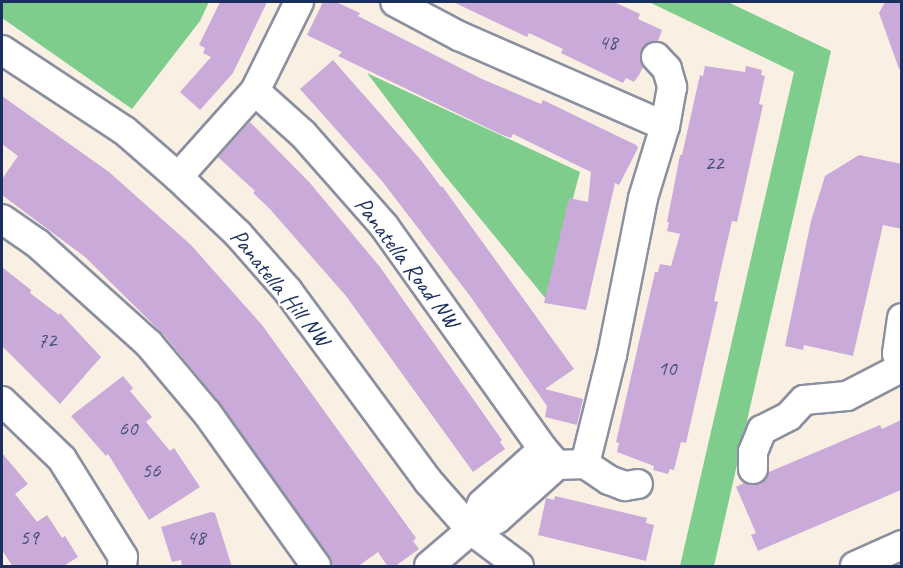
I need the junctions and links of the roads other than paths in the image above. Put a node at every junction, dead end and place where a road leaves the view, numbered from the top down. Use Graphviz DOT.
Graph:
graph roads {
  1 [pos="299,2"];
  2 [pos="395,2"];
  3 [pos="2,50"];
  4 [pos="656,57"];
  5 [pos="255,91"];
  6 [pos="665,126"];
  7 [pos="178,177"];
  8 [pos="2,219"];
  9 [pos="902,318"];
  10 [pos="901,368"];
  11 [pos="2,401"];
  12 [pos="550,457"];
  13 [pos="585,464"];
  14 [pos="753,469"];
  15 [pos="638,484"];
  16 [pos="471,530"];
  17 [pos="902,545"];
  18 [pos="122,567"];
  19 [pos="316,567"];
  20 [pos="429,567"];
  21 [pos="519,567"];
  22 [pos="855,567"];
  1 -- 5 [label="street"];
  2 -- 6 [label="street"];
  3 -- 7 [label="street, Panatella Hill NW"];
  4 -- 6 [label="street"];
  5 -- 7 [label="street"];
  5 -- 12 [label="street, Panatella Road NW"];
  6 -- 13 [label="street"];
  7 -- 16 [label="street, Panatella Hill NW"];
  8 -- 19 [label="street"];
  9 -- 10 [label="street"];
  10 -- 14 [label="street"];
  11 -- 18 [label="street"];
  12 -- 13 [label="street"];
  12 -- 16 [label="street"];
  13 -- 15 [label="street"];
  16 -- 20 [label="street"];
  16 -- 21 [label="street, Panatella Hill NW"];
  17 -- 22 [label="street"];
}
